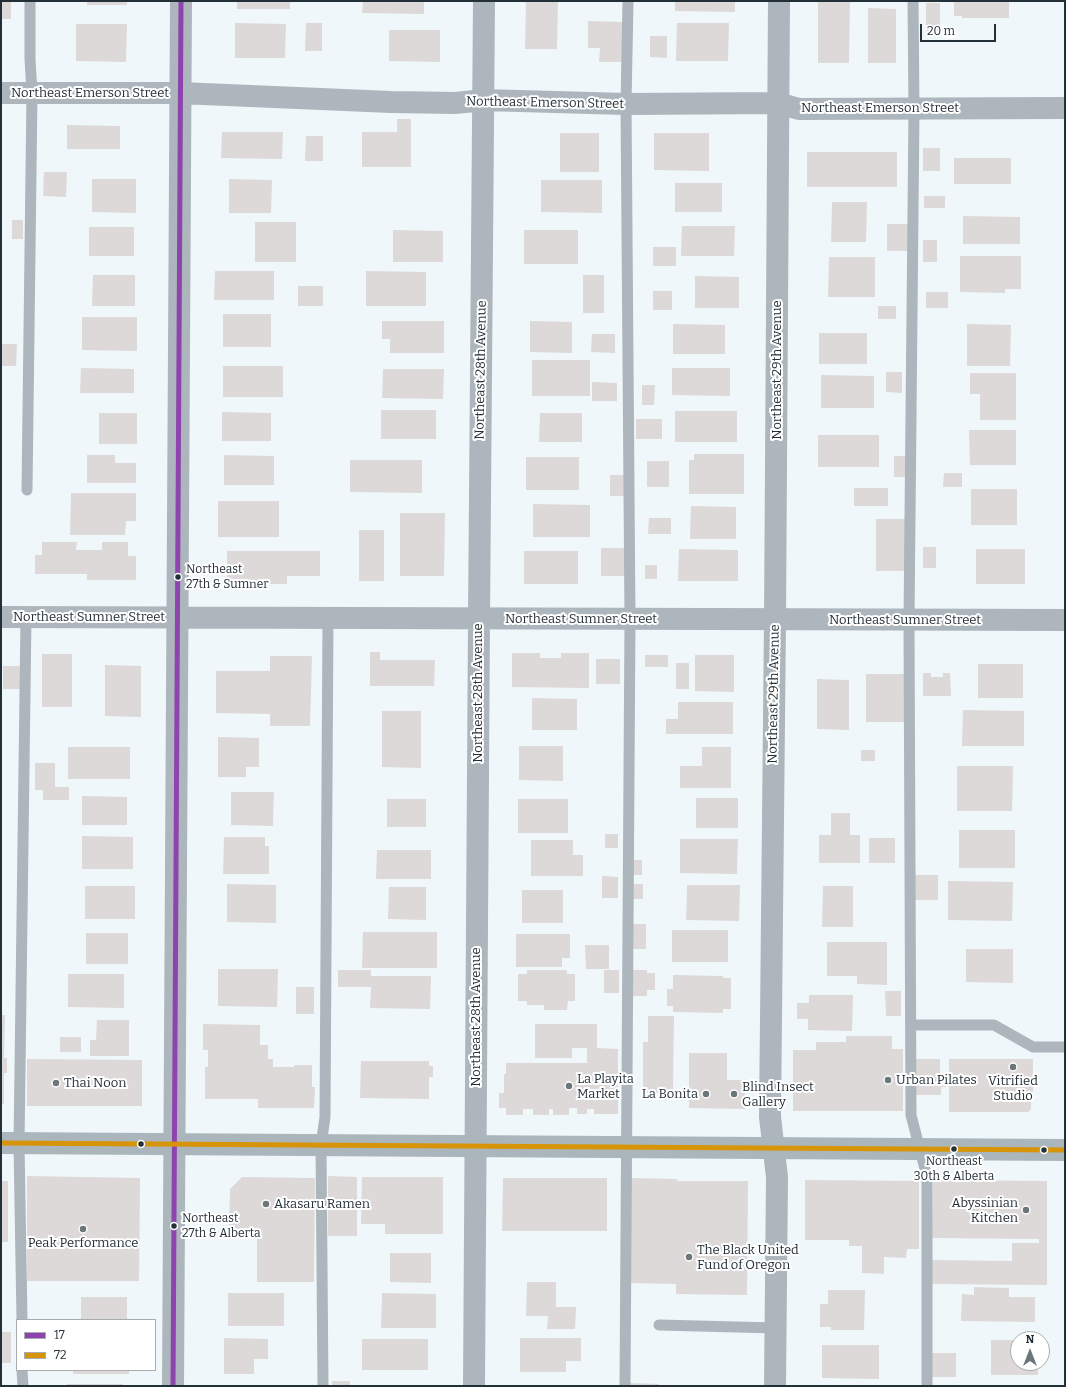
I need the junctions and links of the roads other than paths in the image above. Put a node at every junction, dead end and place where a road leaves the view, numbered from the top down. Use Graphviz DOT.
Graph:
graph roads {
  1 [pos="30,1"];
  2 [pos="181,1"];
  3 [pos="484,1"];
  4 [pos="628,1"];
  5 [pos="779,1"];
  6 [pos="913,1"];
  7 [pos="1,93"];
  8 [pos="32,93"];
  9 [pos="180,94"];
  10 [pos="484,100"];
  11 [pos="778,103"];
  12 [pos="626,104"];
  13 [pos="1065,108"];
  14 [pos="914,109"];
  15 [pos="27,490"];
  16 [pos="1,617"];
  17 [pos="26,617"];
  18 [pos="176,617"];
  19 [pos="328,618"];
  20 [pos="479,619"];
  21 [pos="630,620"];
  22 [pos="775,620"];
  23 [pos="909,620"];
  24 [pos="1065,620"];
  25 [pos="911,1025"];
  26 [pos="1065,1048"];
  27 [pos="10,1144"];
  28 [pos="174,1144"];
  29 [pos="321,1145"];
  30 [pos="475,1146"];
  31 [pos="627,1147"];
  32 [pos="774,1148"];
  33 [pos="920,1149"];
  34 [pos="1065,1150"];
  35 [pos="22,1319"];
  36 [pos="659,1325"];
  37 [pos="775,1328"];
  38 [pos="22,1371"];
  39 [pos="23,1386"];
  40 [pos="173,1386"];
  41 [pos="323,1386"];
  42 [pos="474,1386"];
  43 [pos="625,1386"];
  44 [pos="774,1386"];
  45 [pos="927,1386"];
  1 -- 8 [label="lane"];
  2 -- 9 [label="street"];
  3 -- 10 [label="street, Northeast 28th Avenue"];
  4 -- 12 [label="lane"];
  5 -- 11 [label="street, Northeast 29th Avenue"];
  6 -- 14 [label="lane"];
  7 -- 8 [label="street, Northeast Emerson Street"];
  8 -- 9 [label="street, Northeast Emerson Street"];
  8 -- 15 [label="lane"];
  9 -- 10 [label="street, Northeast Emerson Street"];
  9 -- 18 [label="street"];
  10 -- 12 [label="street, Northeast Emerson Street"];
  10 -- 20 [label="street, Northeast 28th Avenue"];
  11 -- 12 [label="street, Northeast Emerson Street"];
  11 -- 14 [label="street, Northeast Emerson Street"];
  11 -- 22 [label="street, Northeast 29th Avenue"];
  12 -- 21 [label="lane"];
  13 -- 14 [label="street, Northeast Emerson Street"];
  14 -- 23 [label="lane"];
  16 -- 17 [label="street, Northeast Sumner Street"];
  17 -- 18 [label="street, Northeast Sumner Street"];
  17 -- 27 [label="lane"];
  18 -- 19 [label="street, Northeast Sumner Street"];
  18 -- 28 [label="street"];
  19 -- 20 [label="street, Northeast Sumner Street"];
  19 -- 29 [label="lane"];
  20 -- 21 [label="street, Northeast Sumner Street"];
  20 -- 30 [label="street, Northeast 28th Avenue"];
  21 -- 22 [label="street, Northeast Sumner Street"];
  21 -- 31 [label="lane"];
  22 -- 23 [label="street, Northeast Sumner Street"];
  22 -- 32 [label="street, Northeast 29th Avenue"];
  23 -- 24 [label="street, Northeast Sumner Street"];
  23 -- 25 [label="lane"];
  25 -- 26 [label="lane"];
  25 -- 33 [label="lane"];
  27 -- 28 [label="street"];
  27 -- 35 [label="lane"];
  28 -- 29 [label="street"];
  28 -- 40 [label="street"];
  29 -- 30 [label="street"];
  29 -- 41 [label="lane"];
  30 -- 31 [label="street"];
  30 -- 42 [label="street, Northeast 28th Avenue"];
  31 -- 32 [label="street"];
  31 -- 43 [label="lane"];
  32 -- 33 [label="street"];
  32 -- 37 [label="street, Northeast 29th Avenue"];
  33 -- 34 [label="street"];
  33 -- 45 [label="lane"];
  36 -- 37 [label="lane"];
  37 -- 44 [label="street, Northeast 29th Avenue"];
  38 -- 39 [label="lane"];
}
